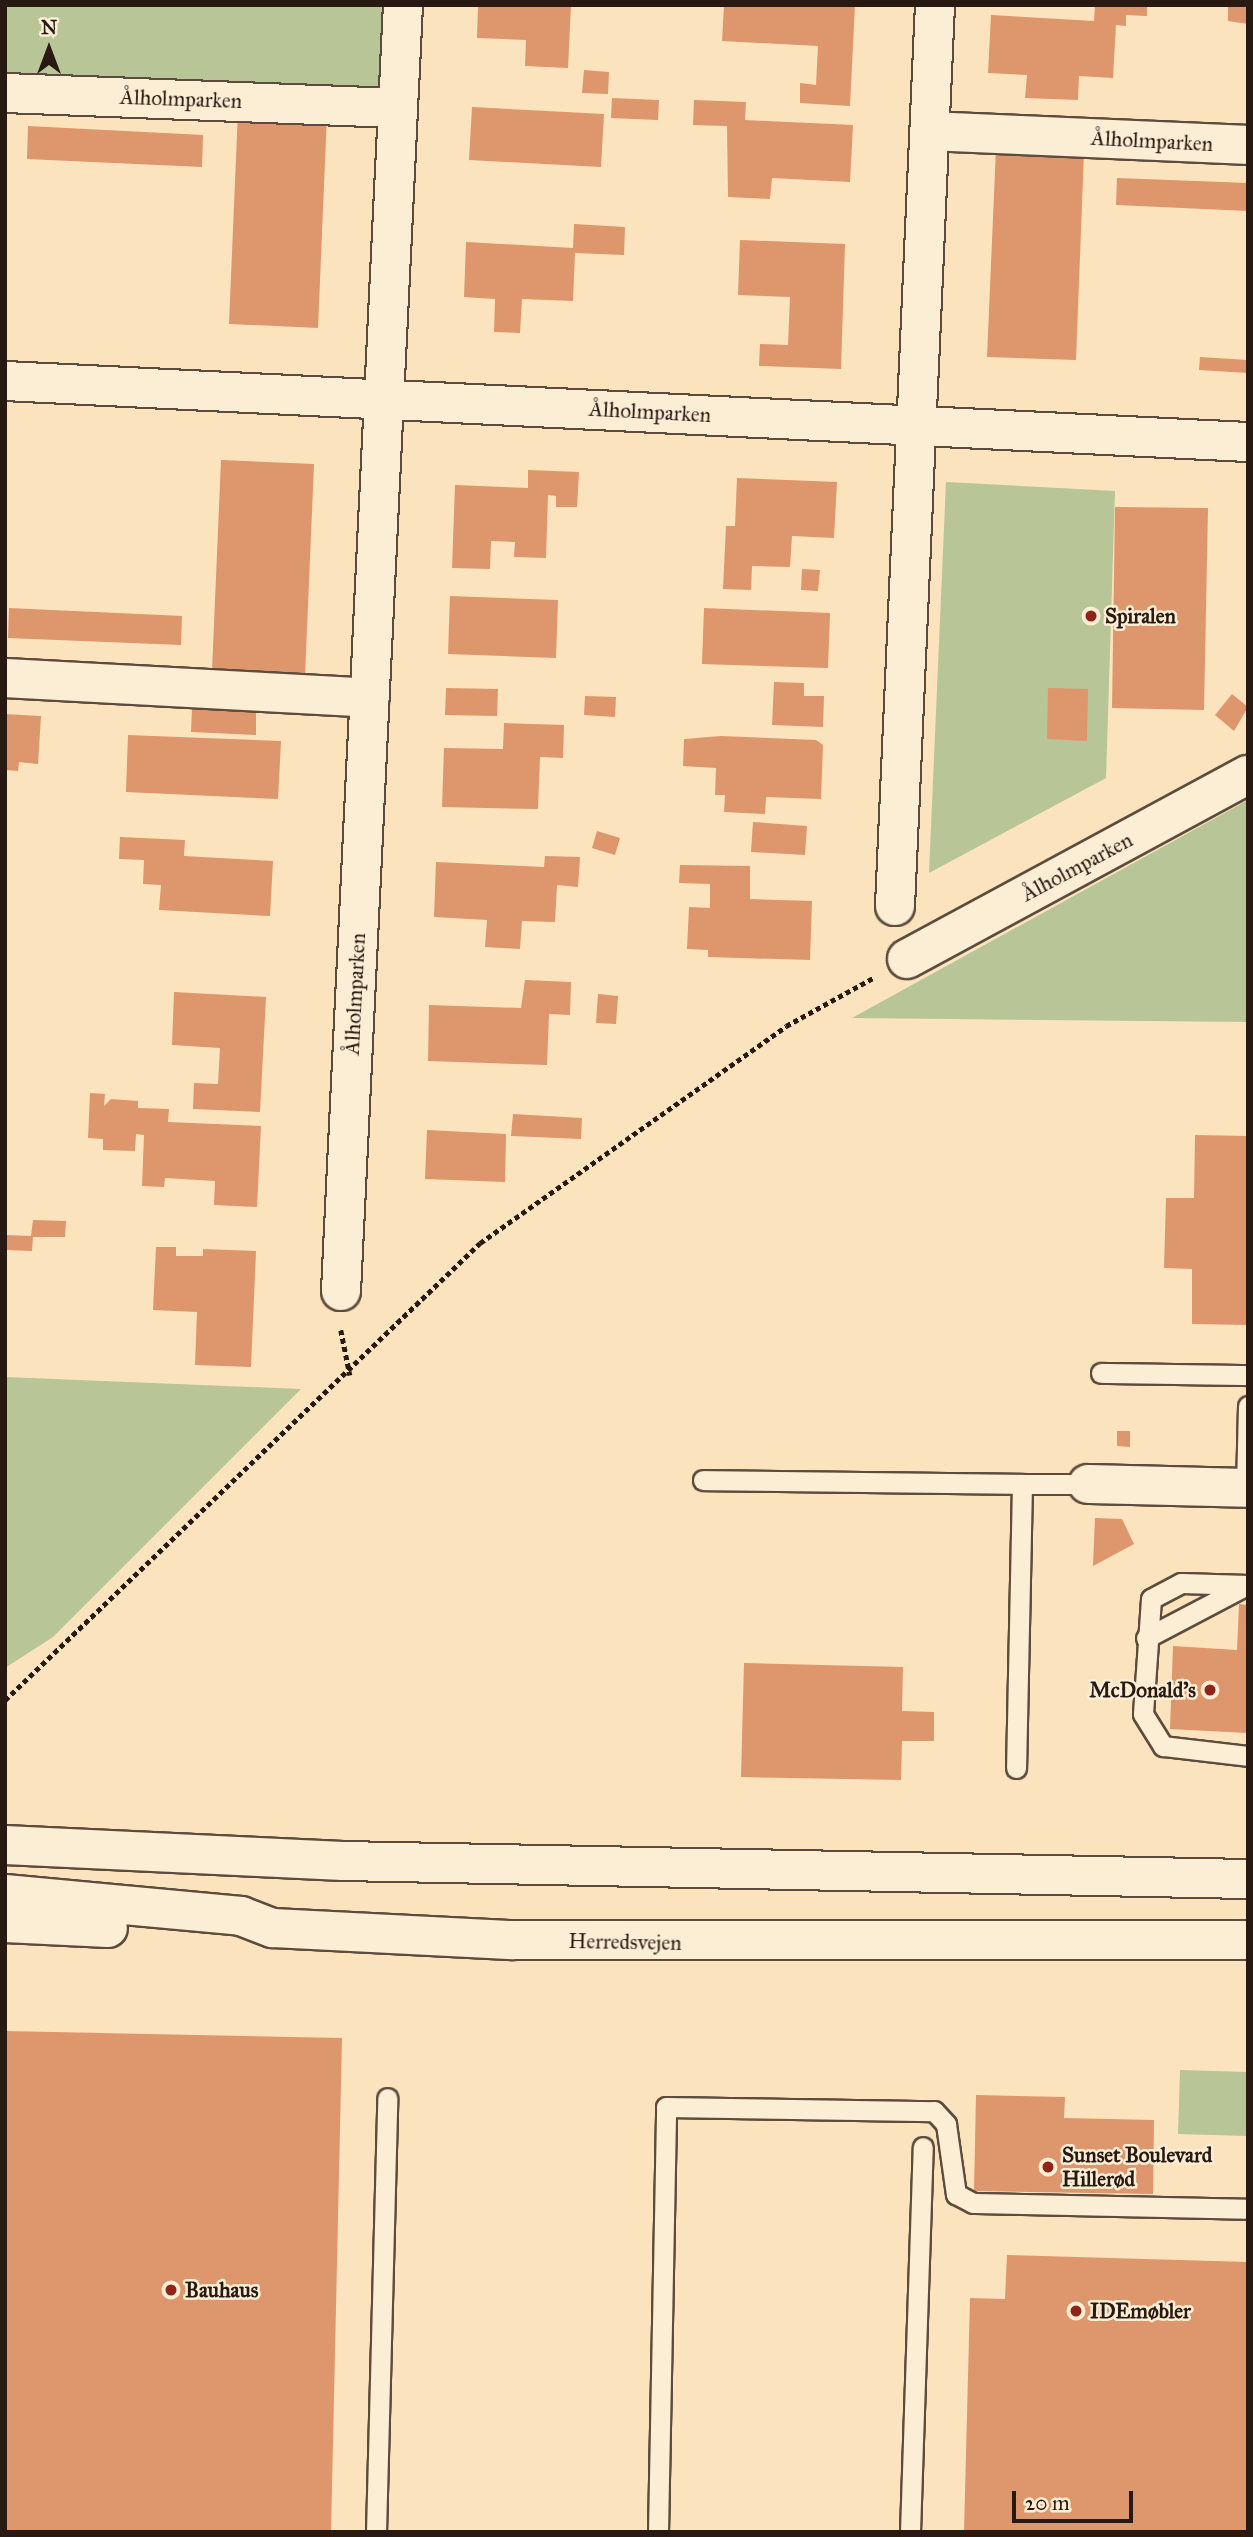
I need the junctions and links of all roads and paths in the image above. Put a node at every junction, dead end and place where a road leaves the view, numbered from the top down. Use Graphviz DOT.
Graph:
graph roads {
  1 [pos="403,5"];
  2 [pos="935,5"];
  3 [pos="5,93"];
  4 [pos="398,108"];
  5 [pos="930,131"];
  6 [pos="1248,145"];
  7 [pos="5,382"];
  8 [pos="386,399"];
  9 [pos="915,425"];
  10 [pos="1248,442"];
  11 [pos="5,678"];
  12 [pos="369,698"];
  13 [pos="1248,775"];
  14 [pos="895,906"];
  15 [pos="907,959"];
  16 [pos="341,1291"];
  17 [pos="1101,1373"];
  18 [pos="1248,1375"];
  19 [pos="1248,1406"];
  20 [pos="703,1480"];
  21 [pos="1022,1484"];
  22 [pos="1088,1484"];
  23 [pos="1247,1488"];
  24 [pos="1247,1585"];
  25 [pos="1146,1638"];
  26 [pos="5,1700"];
  27 [pos="1248,1756"];
  28 [pos="1016,1768"];
  29 [pos="5,1845"];
  30 [pos="1248,1880"];
  31 [pos="5,1894"];
  32 [pos="5,1923"];
  33 [pos="273,1928"];
  34 [pos="1248,1940"];
  35 [pos="387,2098"];
  36 [pos="923,2147"];
  37 [pos="1248,2209"];
  38 [pos="376,2532"];
  39 [pos="658,2532"];
  40 [pos="910,2532"];
  1 -- 4 [label="street, Ålholmparken"];
  2 -- 5 [label="street"];
  3 -- 4 [label="street, Ålholmparken"];
  4 -- 8 [label="street, Ålholmparken"];
  5 -- 6 [label="street, Ålholmparken"];
  5 -- 9 [label="street"];
  7 -- 8 [label="street, Ålholmparken"];
  8 -- 9 [label="street, Ålholmparken"];
  8 -- 12 [label="street, Ålholmparken"];
  9 -- 10 [label="street, Ålholmparken"];
  9 -- 14 [label="street"];
  11 -- 12 [label="street"];
  12 -- 16 [label="street, Ålholmparken"];
  13 -- 15 [label="street, Ålholmparken"];
  15 -- 26 [label="path"];
  17 -- 18 [label="lane"];
  19 -- 23 [label="lane"];
  20 -- 21 [label="lane"];
  21 -- 22 [label="lane"];
  21 -- 28 [label="lane"];
  22 -- 23 [label="street"];
  24 -- 25 [label="lane"];
  24 -- 25 [label="lane"];
  25 -- 27 [label="lane"];
  29 -- 30 [label="street"];
  31 -- 33 [label="street, Herredsvejen"];
  32 -- 33 [label="street"];
  33 -- 34 [label="street, Herredsvejen"];
  35 -- 38 [label="lane"];
  36 -- 40 [label="lane"];
  37 -- 39 [label="lane"];
}
